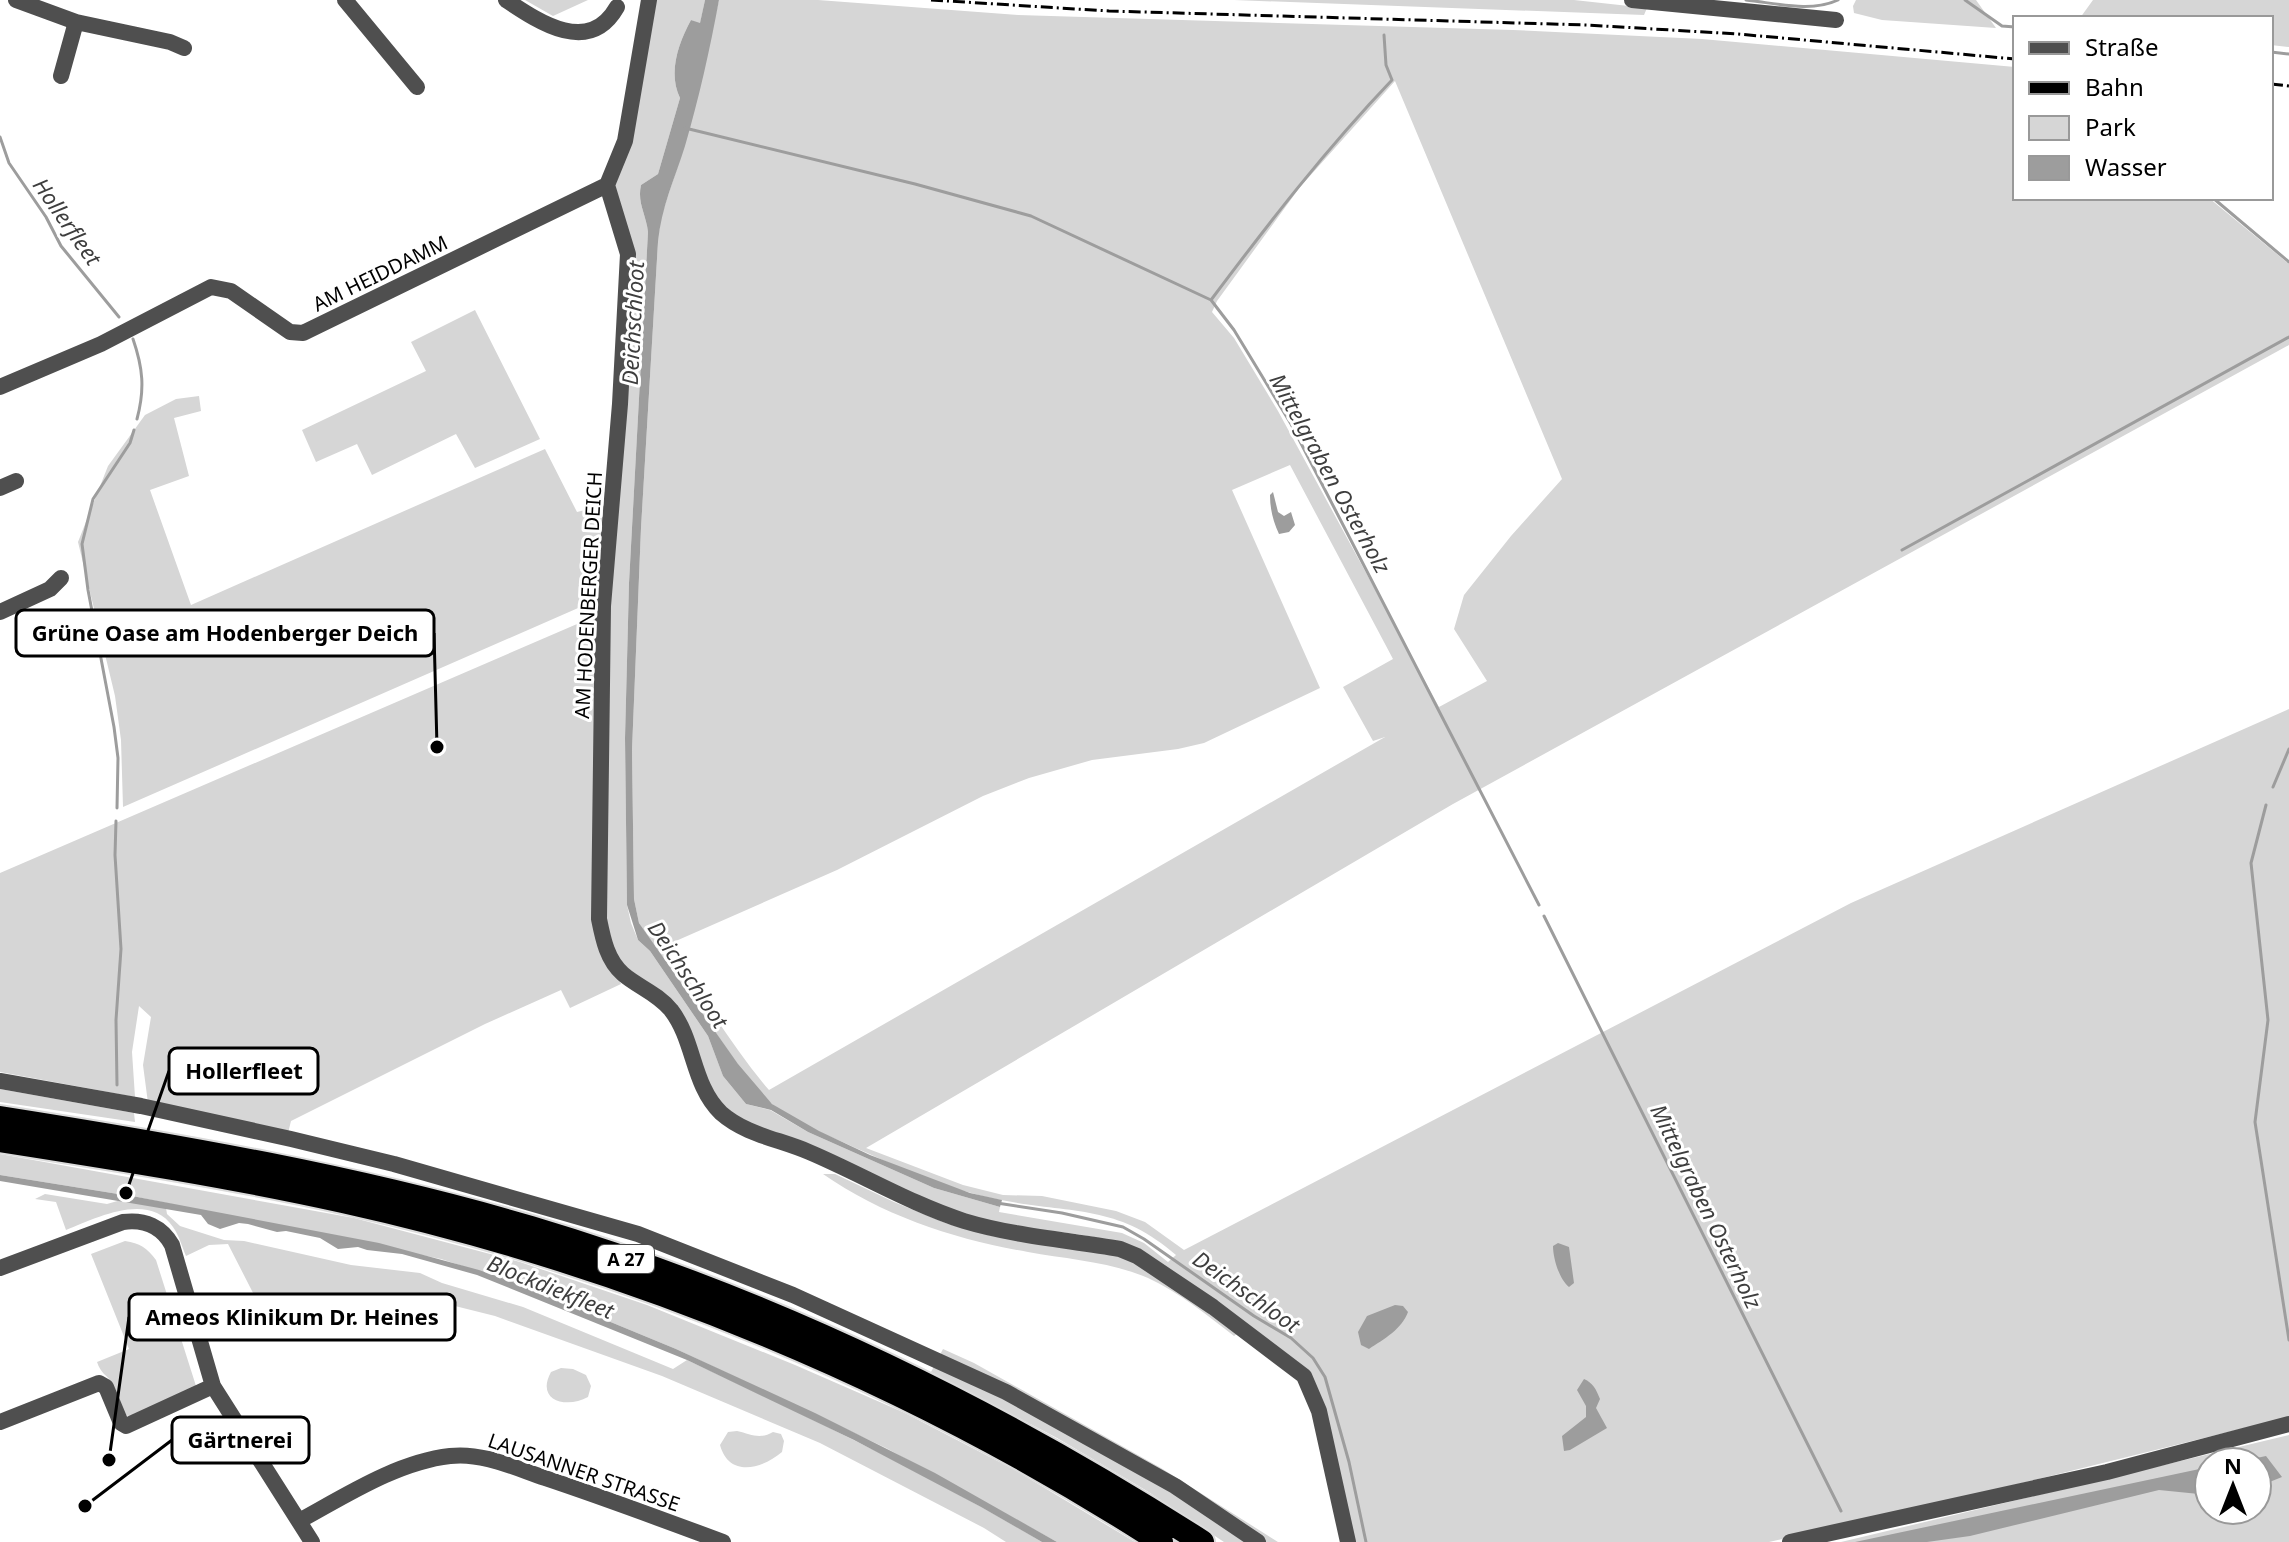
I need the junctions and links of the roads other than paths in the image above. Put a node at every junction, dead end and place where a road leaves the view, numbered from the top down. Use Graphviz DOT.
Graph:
graph roads {
  1 [pos="16,0"];
  2 [pos="345,0"];
  3 [pos="506,0"];
  4 [pos="649,0"];
  5 [pos="1632,0"];
  6 [pos="617,7"];
  7 [pos="1836,20"];
  8 [pos="76,22"];
  9 [pos="184,48"];
  10 [pos="61,76"];
  11 [pos="417,87"];
  12 [pos="607,185"];
  13 [pos="0,387"];
  14 [pos="16,481"];
  15 [pos="0,488"];
  16 [pos="61,578"];
  17 [pos="0,612"];
  18 [pos="0,1081"];
  19 [pos="0,1118"];
  20 [pos="0,1140"];
  21 [pos="0,1268"];
  22 [pos="213,1386"];
  23 [pos="0,1422"];
  24 [pos="2289,1424"];
  25 [pos="299,1521"];
  26 [pos="312,1542"];
  27 [pos="723,1542"];
  28 [pos="1161,1542"];
  29 [pos="1202,1542"];
  30 [pos="1258,1542"];
  31 [pos="1348,1542"];
  32 [pos="1790,1542"];
  1 -- 8 [label="street"];
  2 -- 11 [label="street"];
  3 -- 6 [label="street"];
  4 -- 12 [label="street"];
  5 -- 7 [label="street"];
  8 -- 9 [label="street"];
  8 -- 10 [label="street"];
  12 -- 13 [label="street, AM HEIDDAMM"];
  12 -- 31 [label="street, AM HODENBERGER DEICH"];
  14 -- 15 [label="street"];
  16 -- 17 [label="street"];
  18 -- 30 [label="street"];
  19 -- 29 [label="highway, A 27"];
  20 -- 28 [label="highway, A 27"];
  21 -- 22 [label="street"];
  22 -- 23 [label="street"];
  22 -- 25 [label="street"];
  24 -- 32 [label="street"];
  25 -- 26 [label="street"];
  25 -- 27 [label="street, LAUSANNER STRASSE"];
}
